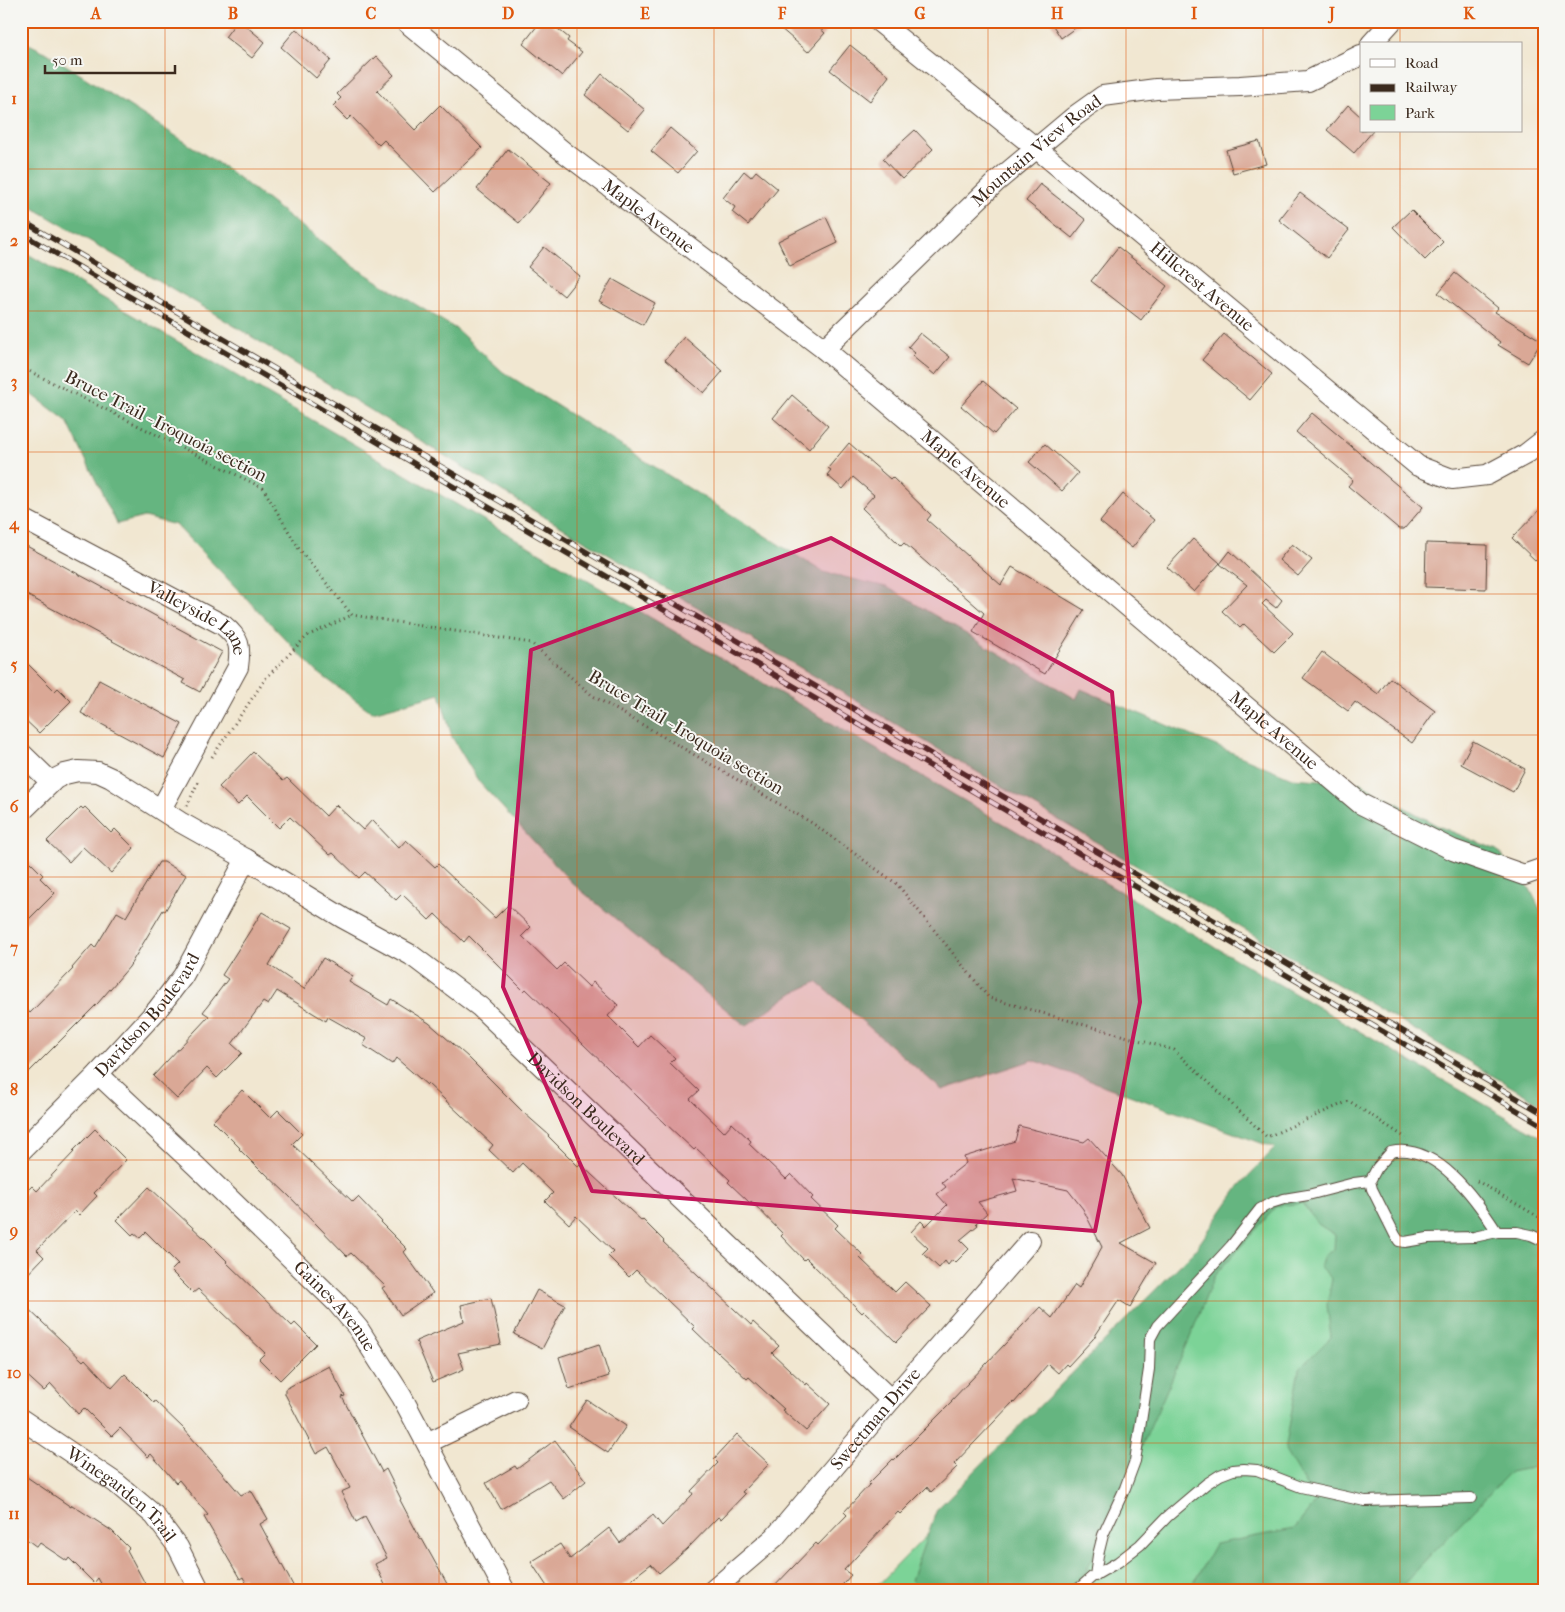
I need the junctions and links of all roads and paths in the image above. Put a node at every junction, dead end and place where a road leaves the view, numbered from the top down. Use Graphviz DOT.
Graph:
graph roads {
  1 [pos="405,21"];
  2 [pos="878,21"];
  3 [pos="1392,21"];
  4 [pos="1373,42"];
  5 [pos="1360,55"];
  6 [pos="1036,148"];
  7 [pos="824,349"];
  8 [pos="21,367"];
  9 [pos="1544,440"];
  10 [pos="21,520"];
  11 [pos="352,615"];
  12 [pos="21,753"];
  13 [pos="208,762"];
  14 [pos="200,779"];
  15 [pos="51,782"];
  16 [pos="161,809"];
  17 [pos="21,812"];
  18 [pos="180,822"];
  19 [pos="246,860"];
  20 [pos="1544,868"];
  21 [pos="98,1074"];
  22 [pos="1267,1137"];
  23 [pos="21,1151"];
  24 [pos="1370,1181"];
  25 [pos="1497,1232"];
  26 [pos="1030,1241"];
  27 [pos="1544,1241"];
  28 [pos="516,1400"];
  29 [pos="890,1400"];
  30 [pos="21,1419"];
  31 [pos="427,1443"];
  32 [pos="1471,1498"];
  33 [pos="1095,1576"];
  34 [pos="200,1591"];
  35 [pos="504,1591"];
  36 [pos="712,1591"];
  37 [pos="1076,1591"];
  1 -- 7 [label="street, Maple Avenue"];
  2 -- 6 [label="street, Hillcrest Avenue"];
  3 -- 4 [label="street"];
  5 -- 6 [label="street, Mountain View Road"];
  6 -- 7 [label="street, Mountain View Road"];
  6 -- 9 [label="street, Hillcrest Avenue"];
  7 -- 20 [label="street, Maple Avenue"];
  8 -- 11 [label="path, Bruce Trail - Iroquoia section"];
  10 -- 16 [label="street, Valleyside Lane"];
  11 -- 13 [label="path"];
  11 -- 22 [label="path, Bruce Trail - Iroquoia section"];
  12 -- 15 [label="street"];
  14 -- 18 [label="path"];
  15 -- 16 [label="street, Davidson Boulevard"];
  15 -- 17 [label="street, Davidson Boulevard"];
  16 -- 18 [label="street, Davidson Boulevard"];
  18 -- 19 [label="street, Davidson Boulevard"];
  19 -- 21 [label="street, Davidson Boulevard"];
  19 -- 29 [label="street, Davidson Boulevard"];
  21 -- 23 [label="street, Davidson Boulevard"];
  21 -- 31 [label="street, Gaines Avenue"];
  24 -- 25 [label="lane"];
  24 -- 25 [label="lane"];
  24 -- 33 [label="lane"];
  25 -- 27 [label="lane"];
  26 -- 29 [label="street, Sweetman Drive"];
  28 -- 31 [label="street"];
  29 -- 36 [label="street, Sweetman Drive"];
  30 -- 34 [label="street, Winegarden Trail"];
  31 -- 35 [label="street, Gaines Avenue"];
  32 -- 33 [label="lane"];
  33 -- 37 [label="lane"];
}
